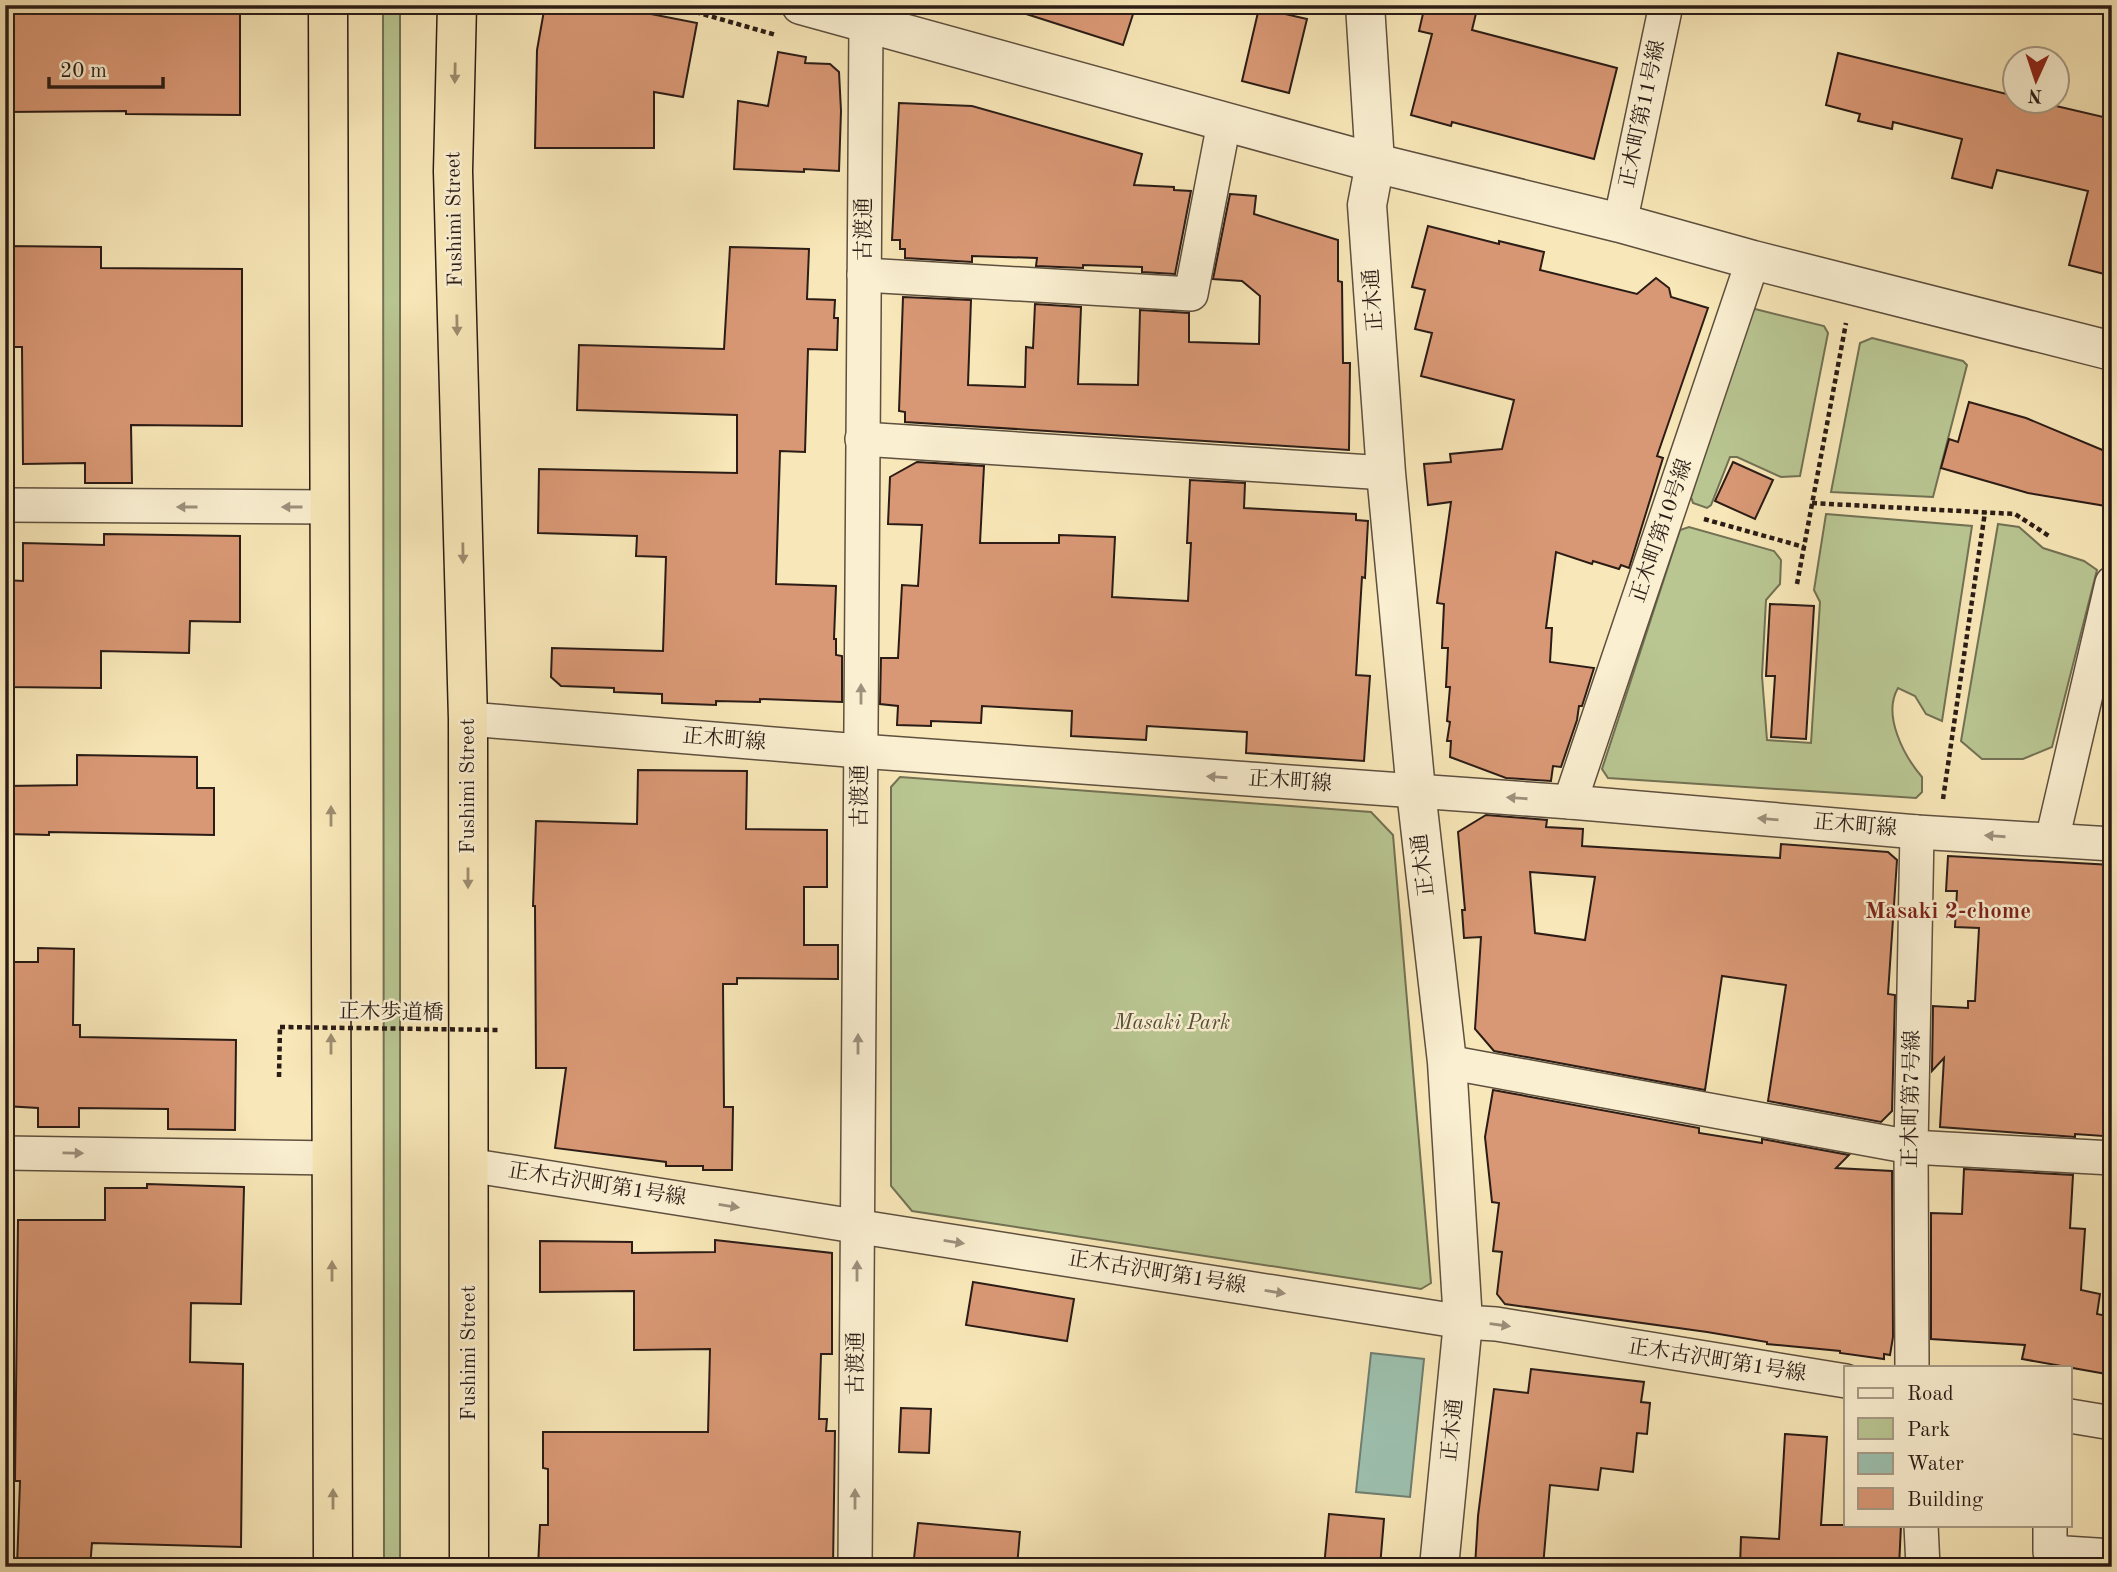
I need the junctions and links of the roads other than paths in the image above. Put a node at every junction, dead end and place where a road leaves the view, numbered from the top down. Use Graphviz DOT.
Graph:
graph roads {
  1 [pos="328,5"];
  2 [pos="457,5"];
  3 [pos="1365,5"];
  4 [pos="1666,5"];
  5 [pos="819,8"];
  6 [pos="866,24"];
  7 [pos="1224,123"];
  8 [pos="1375,163"];
  9 [pos="1620,223"];
  10 [pos="1753,260"];
  11 [pos="864,275"];
  12 [pos="2112,351"];
  13 [pos="862,439"];
  14 [pos="1386,473"];
  15 [pos="5,505"];
  16 [pos="330,507"];
  17 [pos="2112,583"];
  18 [pos="468,719"];
  19 [pos="860,751"];
  20 [pos="1416,791"];
  21 [pos="1570,802"];
  22 [pos="1928,832"];
  23 [pos="2052,840"];
  24 [pos="2112,844"];
  25 [pos="1447,1062"];
  26 [pos="1911,1147"];
  27 [pos="5,1153"];
  28 [pos="332,1158"];
  29 [pos="2112,1158"];
  30 [pos="468,1165"];
  31 [pos="857,1226"];
  32 [pos="1464,1322"];
  33 [pos="1912,1366"];
  34 [pos="1844,1381"];
  35 [pos="2072,1416"];
  36 [pos="2112,1423"];
  37 [pos="1921,1526"];
  38 [pos="2050,1526"];
  39 [pos="2112,1556"];
  40 [pos="333,1567"];
  41 [pos="469,1567"];
  42 [pos="855,1567"];
  43 [pos="1439,1567"];
  44 [pos="1923,1567"];
  1 -- 16 [label="highway"];
  2 -- 18 [label="highway, Fushimi Street, one-way"];
  3 -- 8 [label="street, 正木通"];
  4 -- 9 [label="street, 正木町第11号線"];
  5 -- 6 [label="street"];
  6 -- 7 [label="street"];
  6 -- 11 [label="street, 古渡通"];
  7 -- 8 [label="street"];
  7 -- 11 [label="street"];
  8 -- 9 [label="street"];
  8 -- 14 [label="street, 正木通"];
  9 -- 10 [label="street"];
  10 -- 12 [label="street"];
  10 -- 21 [label="street, 正木町第10号線"];
  11 -- 13 [label="street, 古渡通"];
  13 -- 14 [label="street"];
  19 -- 13 [label="street, 古渡通, one-way"];
  14 -- 20 [label="street, 正木通"];
  16 -- 15 [label="street, one-way"];
  28 -- 16 [label="highway, one-way"];
  17 -- 23 [label="street"];
  18 -- 19 [label="street, 正木町線"];
  18 -- 30 [label="highway, Fushimi Street, one-way"];
  20 -- 19 [label="street, 正木町線, one-way"];
  31 -- 19 [label="street, 古渡通, one-way"];
  21 -- 20 [label="street, 正木町線, one-way"];
  20 -- 25 [label="street, 正木通"];
  22 -- 21 [label="street, 正木町線, one-way"];
  23 -- 22 [label="street, 正木町線, one-way"];
  22 -- 26 [label="street, 正木町第7号線"];
  23 -- 24 [label="street, 正木町線"];
  25 -- 26 [label="street"];
  25 -- 32 [label="street, 正木通"];
  26 -- 29 [label="street"];
  26 -- 33 [label="street, 正木町第7号線"];
  27 -- 28 [label="street, one-way"];
  40 -- 28 [label="highway, one-way"];
  30 -- 31 [label="street, 正木古沢町第1号線, one-way"];
  30 -- 41 [label="highway, Fushimi Street"];
  31 -- 32 [label="street, 正木古沢町第1号線, one-way"];
  42 -- 31 [label="street, 古渡通, one-way"];
  32 -- 34 [label="street, 正木古沢町第1号線, one-way"];
  32 -- 43 [label="street, 正木通"];
  35 -- 36 [label="street"];
  37 -- 44 [label="street"];
  38 -- 39 [label="street"];
}
